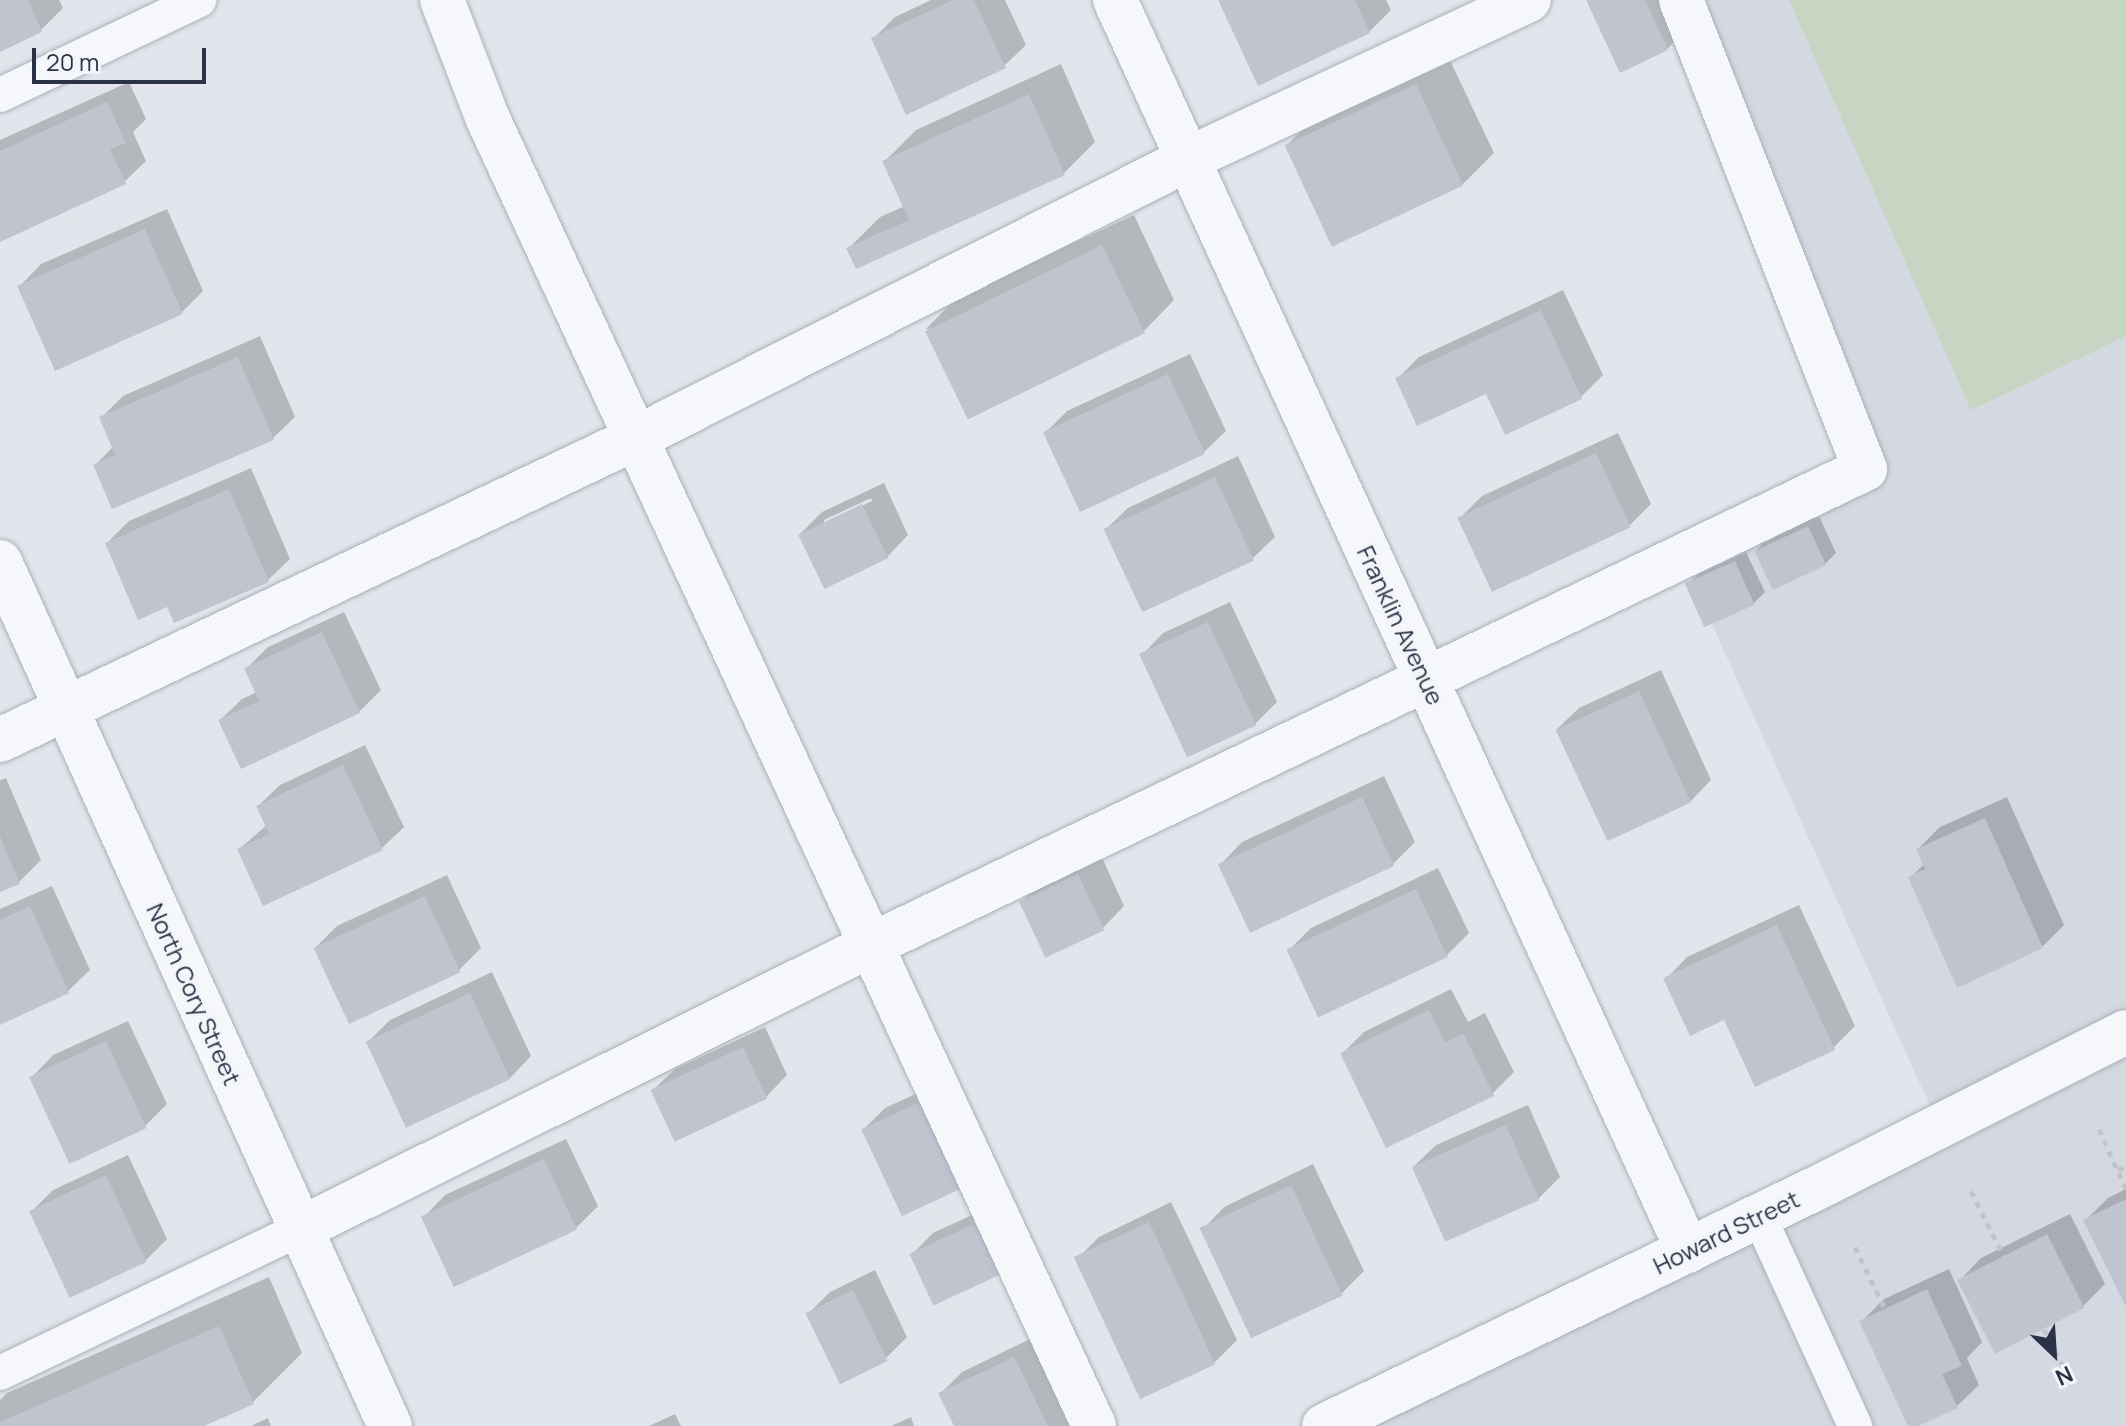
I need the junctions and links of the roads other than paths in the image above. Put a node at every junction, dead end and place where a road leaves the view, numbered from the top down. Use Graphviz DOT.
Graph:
graph roads {
  1 [pos="199,0"];
  2 [pos="442,0"];
  3 [pos="1115,0"];
  4 [pos="1529,0"];
  5 [pos="1681,0"];
  6 [pos="0,95"];
  7 [pos="1188,159"];
  8 [pos="636,438"];
  9 [pos="0,562"];
  10 [pos="1427,682"];
  11 [pos="65,708"];
  12 [pos="0,740"];
  13 [pos="871,945"];
  14 [pos="2126,1032"];
  15 [pos="1759,1216"];
  16 [pos="300,1229"];
  17 [pos="1688,1251"];
  18 [pos="0,1373"];
  19 [pos="390,1426"];
  20 [pos="1094,1426"];
  21 [pos="1324,1426"];
  22 [pos="1855,1426"];
  1 -- 6 [label="lane"];
  2 -- 8 [label="street"];
  3 -- 7 [label="street, Franklin Avenue"];
  4 -- 7 [label="street"];
  5 -- 10 [label="street"];
  7 -- 8 [label="street"];
  7 -- 10 [label="street, Franklin Avenue"];
  8 -- 11 [label="street"];
  8 -- 13 [label="street"];
  9 -- 11 [label="street, North Cory Street"];
  10 -- 13 [label="street"];
  10 -- 17 [label="street, Franklin Avenue"];
  11 -- 12 [label="street"];
  11 -- 16 [label="street, North Cory Street"];
  13 -- 16 [label="street"];
  13 -- 20 [label="street"];
  14 -- 15 [label="street, Howard Street"];
  15 -- 17 [label="street, Howard Street"];
  15 -- 22 [label="lane"];
  16 -- 18 [label="lane"];
  16 -- 19 [label="street, North Cory Street"];
  17 -- 21 [label="street, Howard Street"];
}
